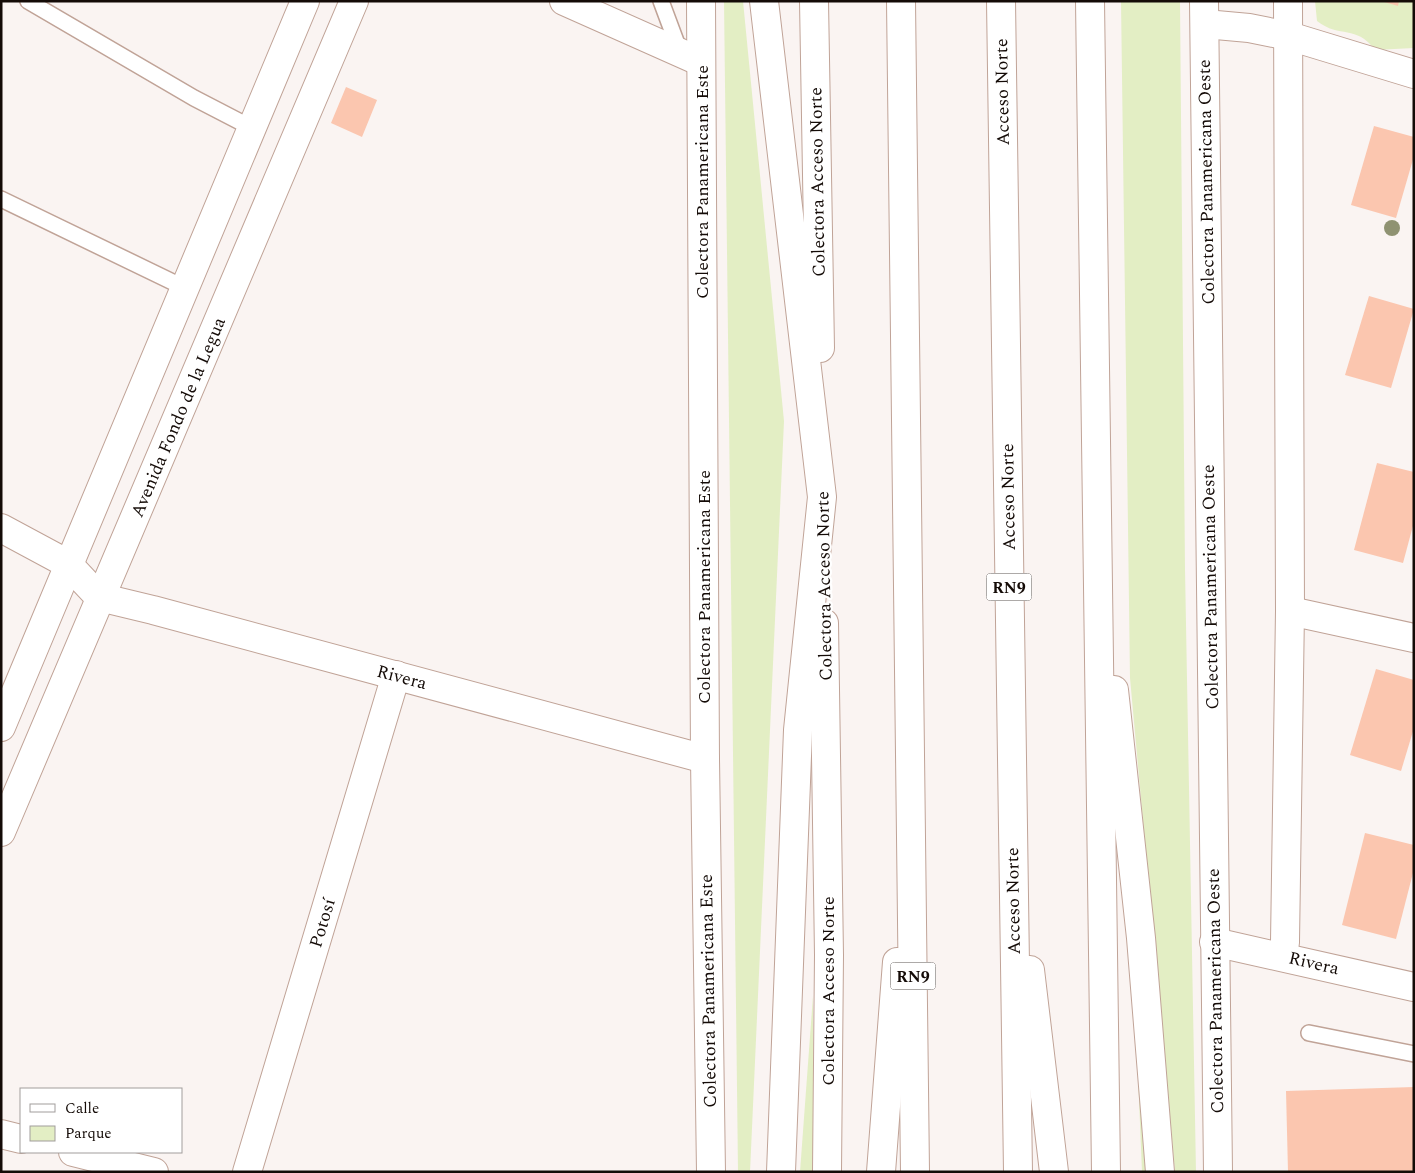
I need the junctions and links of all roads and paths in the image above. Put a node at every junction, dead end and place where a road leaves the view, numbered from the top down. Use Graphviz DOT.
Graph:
graph roads {
  1 [pos="28,1"];
  2 [pos="305,1"];
  3 [pos="354,1"];
  4 [pos="564,1"];
  5 [pos="661,1"];
  6 [pos="700,1"];
  7 [pos="764,1"];
  8 [pos="814,1"];
  9 [pos="901,1"];
  10 [pos="1000,1"];
  11 [pos="1090,1"];
  12 [pos="1288,1"];
  13 [pos="1204,13"];
  14 [pos="1289,36"];
  15 [pos="691,57"];
  16 [pos="1414,74"];
  17 [pos="252,128"];
  18 [pos="1,199"];
  19 [pos="185,288"];
  20 [pos="822,497"];
  21 [pos="1096,517"];
  22 [pos="1,528"];
  23 [pos="68,564"];
  24 [pos="99,598"];
  25 [pos="1290,612"];
  26 [pos="1414,638"];
  27 [pos="396,675"];
  28 [pos="1,727"];
  29 [pos="705,759"];
  30 [pos="912,781"];
  31 [pos="1012,824"];
  32 [pos="1,832"];
  33 [pos="1214,942"];
  34 [pos="1282,956"];
  35 [pos="1414,987"];
  36 [pos="1309,1033"];
  37 [pos="1414,1054"];
  38 [pos="1,1134"];
  39 [pos="20,1139"];
  40 [pos="77,1153"];
  41 [pos="154,1172"];
  42 [pos="247,1172"];
  43 [pos="711,1172"];
  44 [pos="781,1172"];
  45 [pos="827,1172"];
  46 [pos="881,1172"];
  47 [pos="915,1172"];
  48 [pos="1018,1172"];
  49 [pos="1054,1172"];
  50 [pos="1106,1172"];
  51 [pos="1160,1172"];
  52 [pos="1218,1172"];
  1 -- 17 [label="lane"];
  2 -- 17 [label="main road"];
  3 -- 24 [label="main road, Avenida Fondo de la Legua"];
  4 -- 15 [label="main road"];
  5 -- 15 [label="lane"];
  6 -- 15 [label="main road, Colectora Panamericana Este"];
  7 -- 20 [label="main road"];
  8 -- 20 [label="main road, Colectora Acceso Norte"];
  9 -- 30 [label="main road, RN9"];
  10 -- 31 [label="main road, Acceso Norte / RN9"];
  11 -- 21 [label="main road"];
  12 -- 14 [label="main road"];
  13 -- 14 [label="main road"];
  13 -- 33 [label="main road, Colectora Panamericana Oeste"];
  14 -- 16 [label="main road"];
  14 -- 25 [label="main road"];
  15 -- 29 [label="main road, Colectora Panamericana Este"];
  17 -- 19 [label="main road"];
  18 -- 19 [label="lane"];
  19 -- 23 [label="main road"];
  20 -- 44 [label="main road"];
  20 -- 45 [label="main road, Colectora Acceso Norte"];
  21 -- 50 [label="main road"];
  21 -- 51 [label="main road"];
  22 -- 23 [label="main road"];
  23 -- 24 [label="main road"];
  23 -- 28 [label="main road"];
  24 -- 27 [label="main road, Rivera"];
  24 -- 32 [label="main road, Avenida Fondo de la Legua"];
  25 -- 26 [label="main road"];
  25 -- 34 [label="main road"];
  27 -- 29 [label="main road, Rivera"];
  27 -- 42 [label="main road, Potosí"];
  29 -- 43 [label="main road, Colectora Panamericana Este"];
  30 -- 46 [label="main road"];
  30 -- 47 [label="main road, RN9"];
  31 -- 48 [label="main road, Acceso Norte / RN9"];
  31 -- 49 [label="main road"];
  33 -- 34 [label="main road, Rivera"];
  33 -- 52 [label="main road, Colectora Panamericana Oeste"];
  34 -- 35 [label="main road, Rivera"];
  36 -- 37 [label="lane"];
  38 -- 39 [label="main road"];
  40 -- 41 [label="main road"];
}
